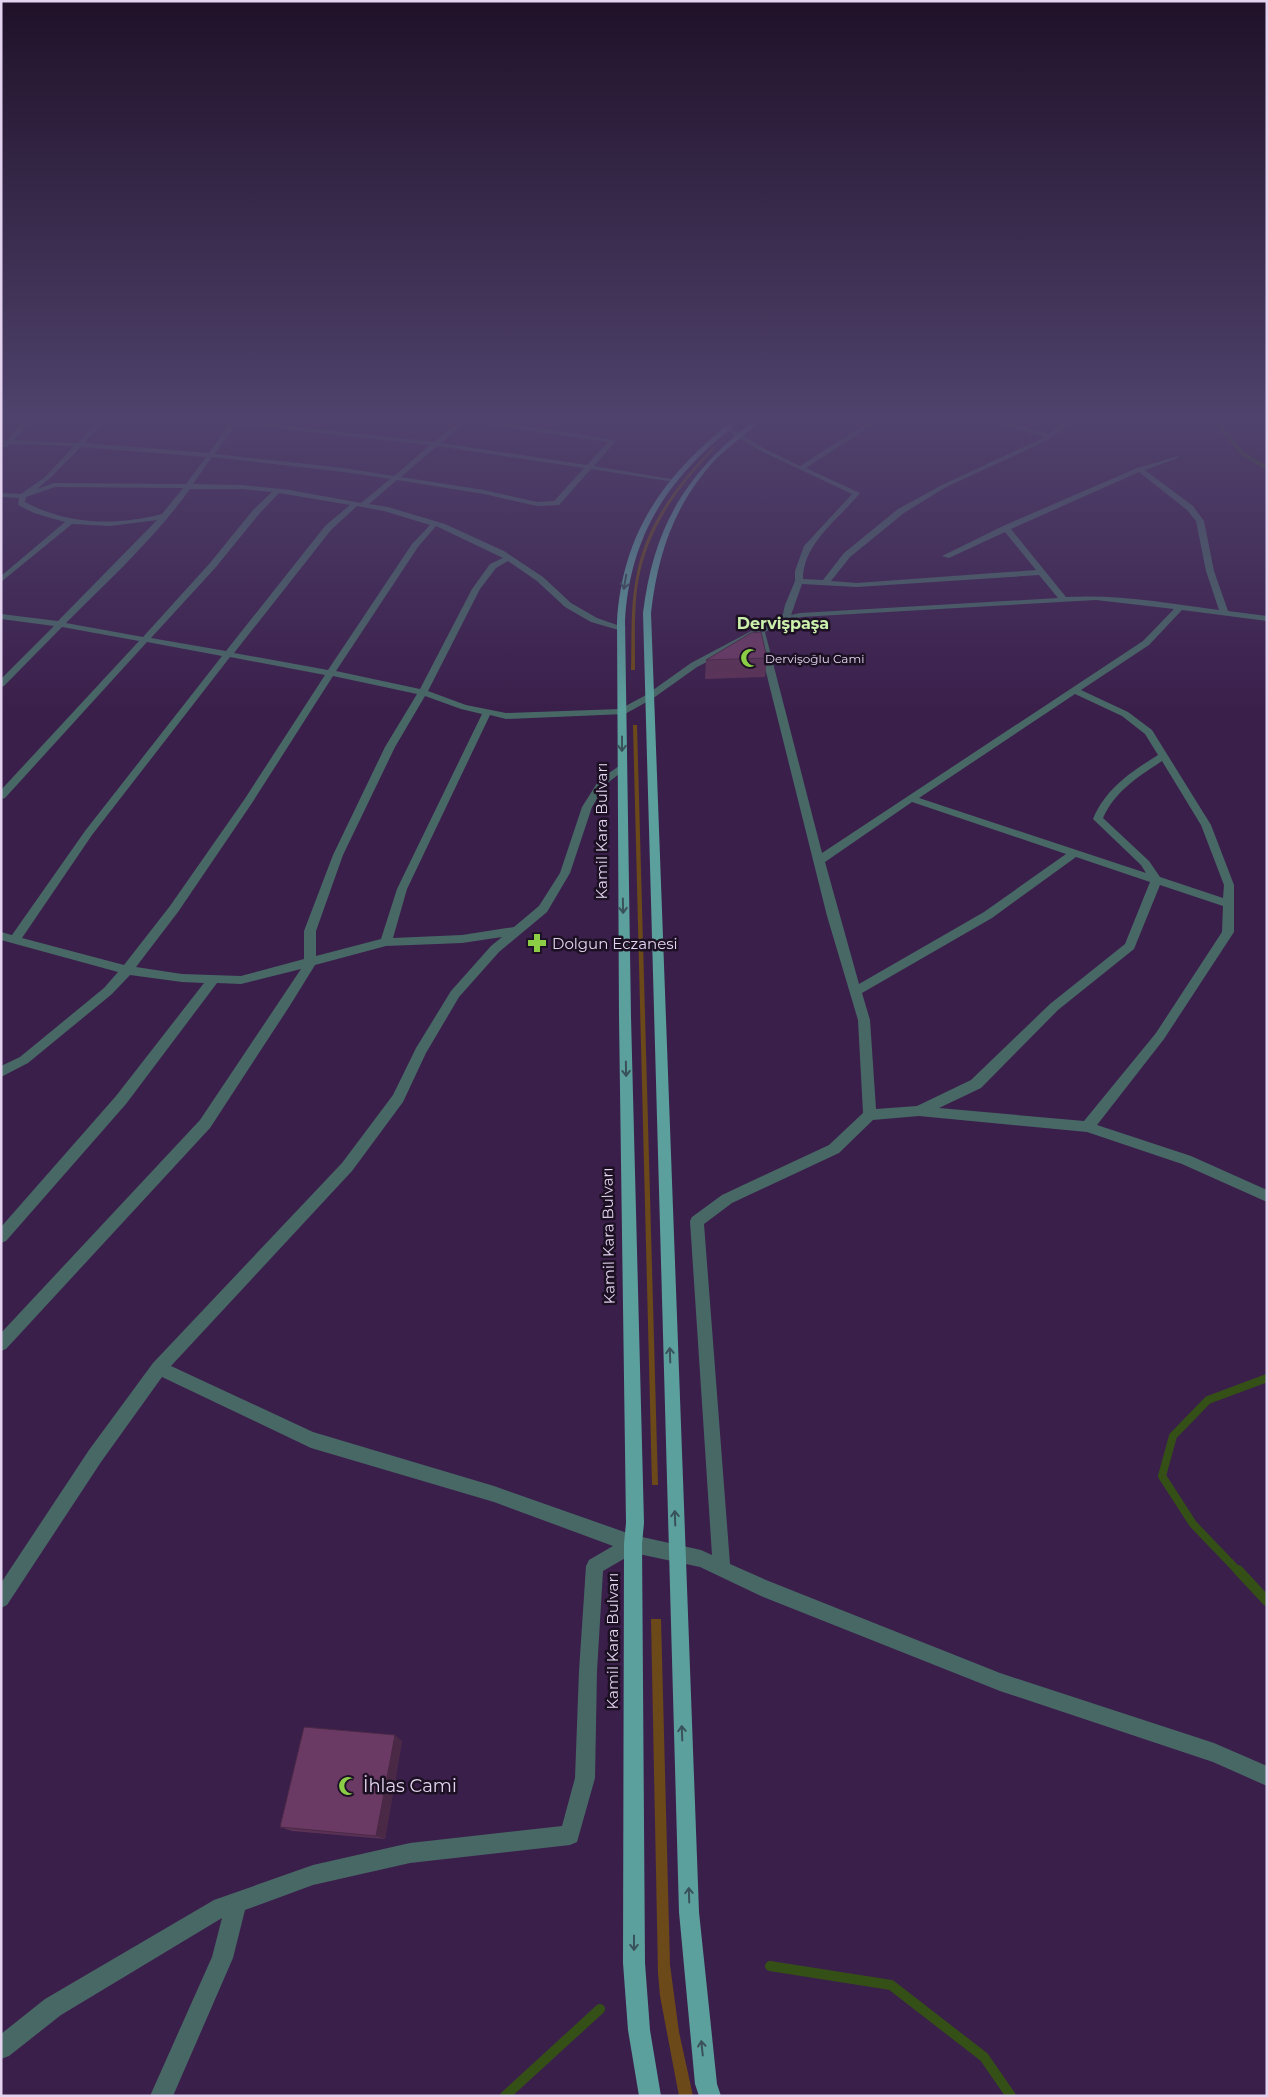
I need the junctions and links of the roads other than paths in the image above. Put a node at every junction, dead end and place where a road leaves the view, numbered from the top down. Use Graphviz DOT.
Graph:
graph roads {
  1 [pos="46,515"];
  2 [pos="254,515"];
  3 [pos="346,515"];
  4 [pos="400,515"];
  5 [pos="651,515"];
  6 [pos="672,515"];
  7 [pos="836,515"];
  8 [pos="897,515"];
  9 [pos="1036,515"];
  10 [pos="1195,515"];
  11 [pos="165,516"];
  12 [pos="71,521"];
  13 [pos="434,524"];
  14 [pos="1006,528"];
  15 [pos="946,556"];
  16 [pos="508,558"];
  17 [pos="1043,572"];
  18 [pos="1,580"];
  19 [pos="799,581"];
  20 [pos="824,584"];
  21 [pos="1064,600"];
  22 [pos="1180,607"];
  23 [pos="1224,613"];
  24 [pos="1,616"];
  25 [pos="786,619"];
  26 [pos="1267,619"];
  27 [pos="59,624"];
  28 [pos="622,628"];
  29 [pos="760,630"];
  30 [pos="143,640"];
  31 [pos="228,656"];
  32 [pos="331,674"];
  33 [pos="1,684"];
  34 [pos="1075,690"];
  35 [pos="422,692"];
  36 [pos="649,697"];
  37 [pos="487,712"];
  38 [pos="622,712"];
  39 [pos="1164,755"];
  40 [pos="622,768"];
  41 [pos="1,796"];
  42 [pos="912,799"];
  43 [pos="1074,853"];
  44 [pos="820,861"];
  45 [pos="1156,880"];
  46 [pos="1228,904"];
  47 [pos="516,931"];
  48 [pos="1,936"];
  49 [pos="15,939"];
  50 [pos="386,942"];
  51 [pos="310,963"];
  52 [pos="127,970"];
  53 [pos="214,979"];
  54 [pos="856,991"];
  55 [pos="3,1070"];
  56 [pos="919,1111"];
  57 [pos="870,1115"];
  58 [pos="1087,1128"];
  59 [pos="1267,1196"];
  60 [pos="1,1237"];
  61 [pos="1,1344"];
  62 [pos="159,1368"];
  63 [pos="633,1544"];
  64 [pos="677,1553"];
  65 [pos="722,1568"];
  66 [pos="1,1599"];
  67 [pos="1267,1776"];
  68 [pos="236,1902"];
  69 [pos="1,2048"];
  70 [pos="160,2096"];
  71 [pos="650,2096"];
  72 [pos="710,2096"];
  1 -- 12 [label="street"];
  2 -- 30 [label="street"];
  3 -- 31 [label="street"];
  4 -- 13 [label="street"];
  5 -- 28 [label="main road, Kamil Kara Bulvarı, one-way"];
  6 -- 36 [label="main road, Kamil Kara Bulvarı"];
  7 -- 19 [label="street"];
  8 -- 20 [label="street"];
  9 -- 14 [label="street"];
  10 -- 23 [label="street"];
  11 -- 12 [label="street"];
  11 -- 27 [label="street"];
  12 -- 18 [label="street"];
  13 -- 16 [label="street"];
  13 -- 32 [label="street"];
  14 -- 15 [label="street"];
  14 -- 17 [label="street"];
  16 -- 28 [label="street"];
  16 -- 35 [label="street"];
  17 -- 20 [label="street"];
  17 -- 21 [label="street"];
  19 -- 20 [label="street"];
  19 -- 25 [label="street"];
  21 -- 22 [label="street"];
  21 -- 25 [label="street"];
  22 -- 23 [label="street"];
  22 -- 34 [label="street"];
  23 -- 26 [label="street"];
  24 -- 27 [label="street"];
  25 -- 29 [label="street"];
  27 -- 30 [label="street"];
  27 -- 33 [label="street"];
  28 -- 38 [label="main road, Kamil Kara Bulvarı"];
  29 -- 36 [label="street"];
  29 -- 44 [label="street"];
  30 -- 31 [label="street"];
  30 -- 41 [label="street"];
  31 -- 32 [label="street"];
  31 -- 49 [label="street"];
  32 -- 35 [label="street"];
  32 -- 52 [label="street"];
  34 -- 39 [label="street"];
  34 -- 42 [label="street"];
  35 -- 37 [label="street"];
  35 -- 51 [label="street"];
  36 -- 38 [label="street"];
  64 -- 36 [label="main road, Kamil Kara Bulvarı, one-way"];
  37 -- 38 [label="street"];
  37 -- 50 [label="street"];
  38 -- 40 [label="main road, Kamil Kara Bulvarı, one-way"];
  39 -- 45 [label="street"];
  39 -- 46 [label="street"];
  40 -- 47 [label="street"];
  40 -- 63 [label="main road, Kamil Kara Bulvarı, one-way"];
  42 -- 43 [label="street"];
  42 -- 44 [label="street"];
  43 -- 45 [label="street"];
  43 -- 54 [label="street"];
  44 -- 54 [label="street"];
  45 -- 46 [label="street"];
  45 -- 56 [label="street"];
  46 -- 58 [label="street"];
  47 -- 50 [label="street"];
  47 -- 62 [label="street"];
  48 -- 49 [label="street"];
  49 -- 52 [label="street"];
  50 -- 51 [label="street"];
  51 -- 53 [label="street"];
  51 -- 61 [label="street"];
  52 -- 53 [label="street"];
  52 -- 55 [label="street"];
  53 -- 60 [label="street"];
  54 -- 57 [label="street"];
  56 -- 57 [label="street"];
  56 -- 58 [label="street"];
  57 -- 65 [label="street"];
  58 -- 59 [label="street"];
  62 -- 63 [label="street"];
  62 -- 66 [label="street"];
  63 -- 64 [label="street"];
  63 -- 68 [label="street"];
  63 -- 71 [label="main road, Kamil Kara Bulvarı, one-way"];
  64 -- 65 [label="street"];
  72 -- 64 [label="main road, Kamil Kara Bulvarı, one-way"];
  65 -- 67 [label="street"];
  68 -- 69 [label="street"];
  68 -- 70 [label="street"];
}
